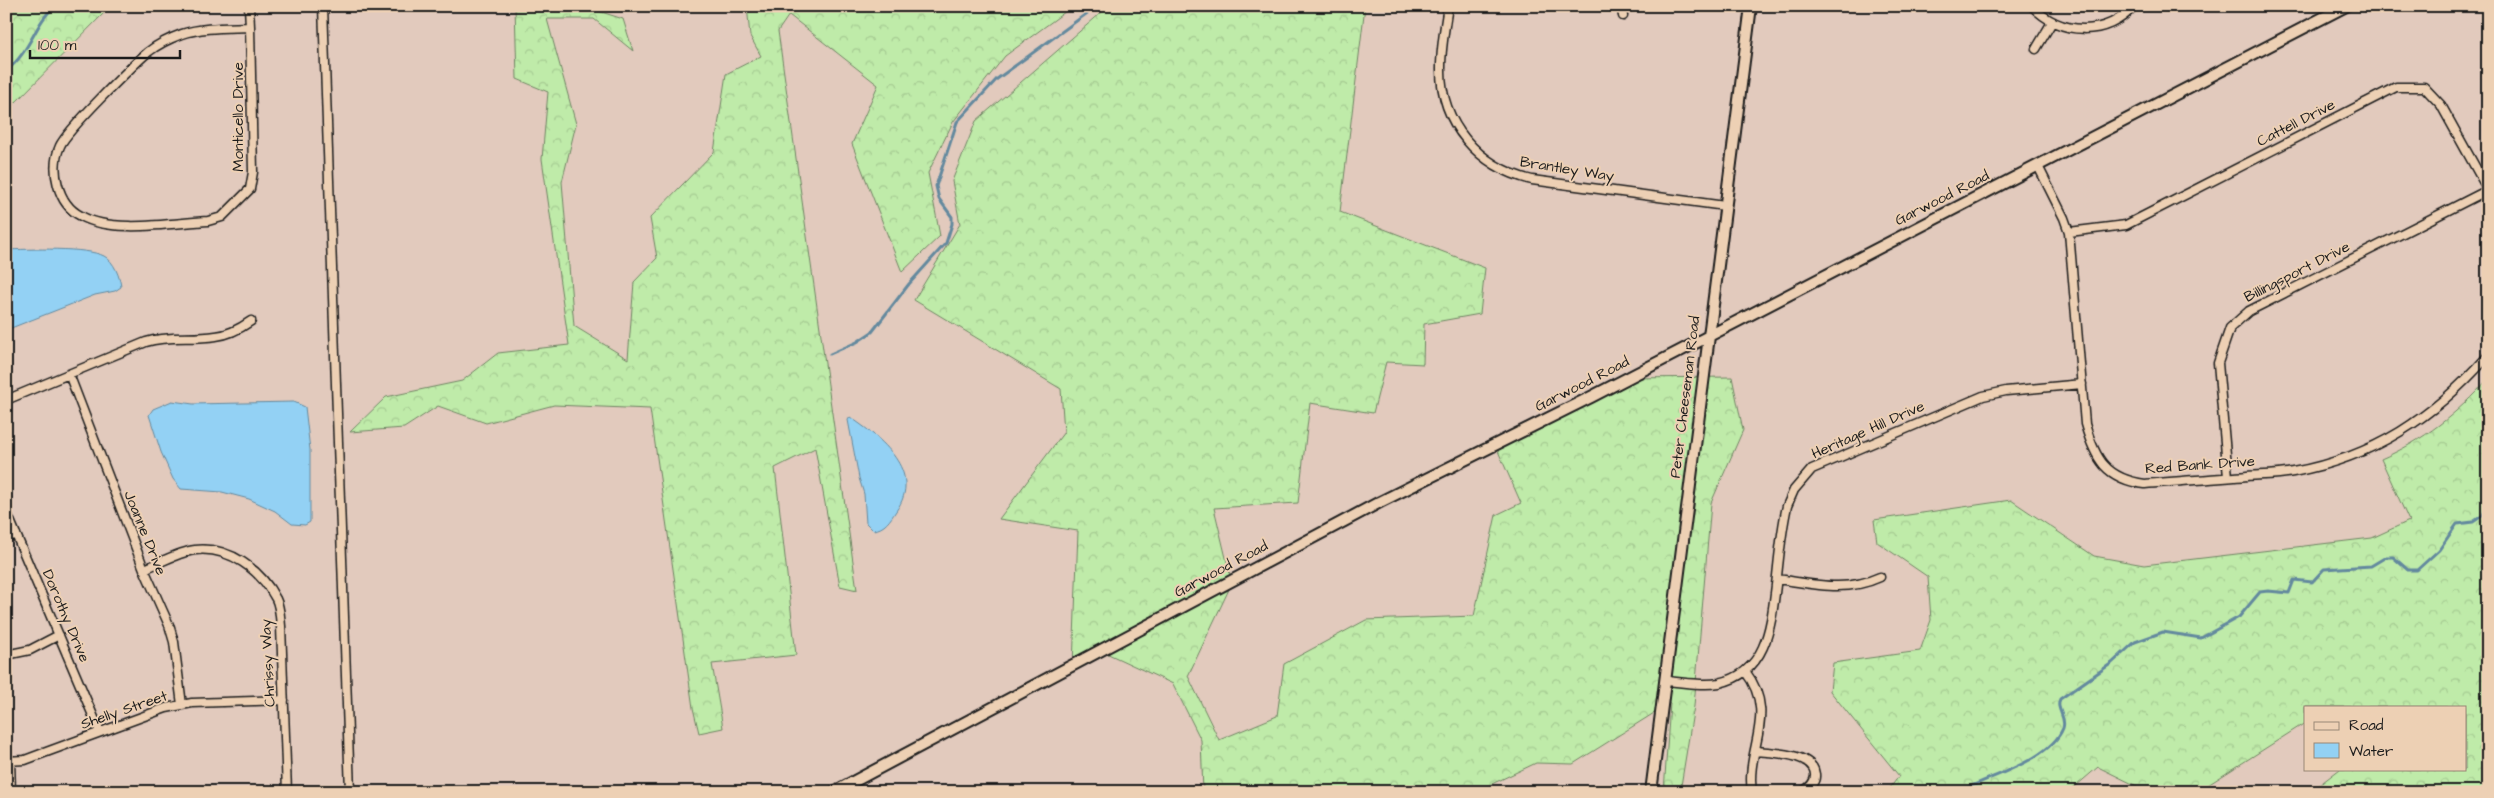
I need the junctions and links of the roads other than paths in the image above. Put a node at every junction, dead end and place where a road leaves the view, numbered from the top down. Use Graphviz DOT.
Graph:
graph roads {
  1 [pos="249,6"];
  2 [pos="323,6"];
  3 [pos="1448,6"];
  4 [pos="1622,6"];
  5 [pos="1751,6"];
  6 [pos="2032,6"];
  7 [pos="2134,6"];
  8 [pos="2346,6"];
  9 [pos="2330,10"];
  10 [pos="1623,16"];
  11 [pos="2052,22"];
  12 [pos="250,27"];
  13 [pos="2036,50"];
  14 [pos="2038,166"];
  15 [pos="2488,190"];
  16 [pos="1726,206"];
  17 [pos="2069,232"];
  18 [pos="251,322"];
  19 [pos="1708,336"];
  20 [pos="2488,356"];
  21 [pos="69,374"];
  22 [pos="2082,384"];
  23 [pos="6,400"];
  24 [pos="2228,477"];
  25 [pos="6,511"];
  26 [pos="16,534"];
  27 [pos="6,538"];
  28 [pos="144,569"];
  29 [pos="1880,577"];
  30 [pos="1777,579"];
  31 [pos="59,635"];
  32 [pos="6,655"];
  33 [pos="1745,671"];
  34 [pos="1665,681"];
  35 [pos="284,700"];
  36 [pos="182,705"];
  37 [pos="100,732"];
  38 [pos="1756,751"];
  39 [pos="8,761"];
  40 [pos="11,792"];
  41 [pos="287,792"];
  42 [pos="350,792"];
  43 [pos="834,792"];
  44 [pos="1652,792"];
  45 [pos="1752,792"];
  46 [pos="1802,792"];
  1 -- 12 [label="street, Monticello Drive"];
  2 -- 42 [label="street"];
  3 -- 16 [label="street, Brantley Way"];
  4 -- 10 [label="street"];
  5 -- 16 [label="street, Peter Cheeseman Road"];
  6 -- 11 [label="street"];
  7 -- 11 [label="street"];
  8 -- 9 [label="street, Garwood Road"];
  9 -- 14 [label="street, Garwood Road"];
  11 -- 13 [label="street"];
  12 -- 12 [label="street, Monticello Drive"];
  14 -- 17 [label="street, Red Bank Drive"];
  14 -- 19 [label="street, Garwood Road"];
  15 -- 17 [label="street, Cattell Drive"];
  15 -- 24 [label="street, Billingsport Drive"];
  16 -- 19 [label="street, Peter Cheeseman Road"];
  17 -- 22 [label="street, Red Bank Drive"];
  18 -- 21 [label="street"];
  19 -- 34 [label="street, Peter Cheeseman Road"];
  19 -- 43 [label="street, Garwood Road"];
  20 -- 24 [label="street, Red Bank Drive"];
  21 -- 23 [label="street"];
  21 -- 28 [label="street, Joanne Drive"];
  22 -- 24 [label="street, Red Bank Drive"];
  22 -- 30 [label="street, Heritage Hill Drive"];
  25 -- 26 [label="street, Dorothy Drive"];
  26 -- 27 [label="street"];
  26 -- 31 [label="street, Dorothy Drive"];
  28 -- 35 [label="street, Chrissy Way"];
  28 -- 36 [label="street, Joanne Drive"];
  29 -- 30 [label="street"];
  30 -- 33 [label="street, Heritage Hill Drive"];
  31 -- 32 [label="street"];
  31 -- 37 [label="street, Dorothy Drive"];
  33 -- 34 [label="street, Heritage Hill Drive"];
  33 -- 38 [label="street"];
  34 -- 44 [label="street, Peter Cheeseman Road"];
  35 -- 36 [label="street, Shelly Street"];
  35 -- 41 [label="street, Chrissy Way"];
  36 -- 37 [label="street, Shelly Street"];
  37 -- 39 [label="street, Shelly Street"];
  38 -- 45 [label="street"];
  38 -- 46 [label="street"];
  39 -- 40 [label="street"];
}
